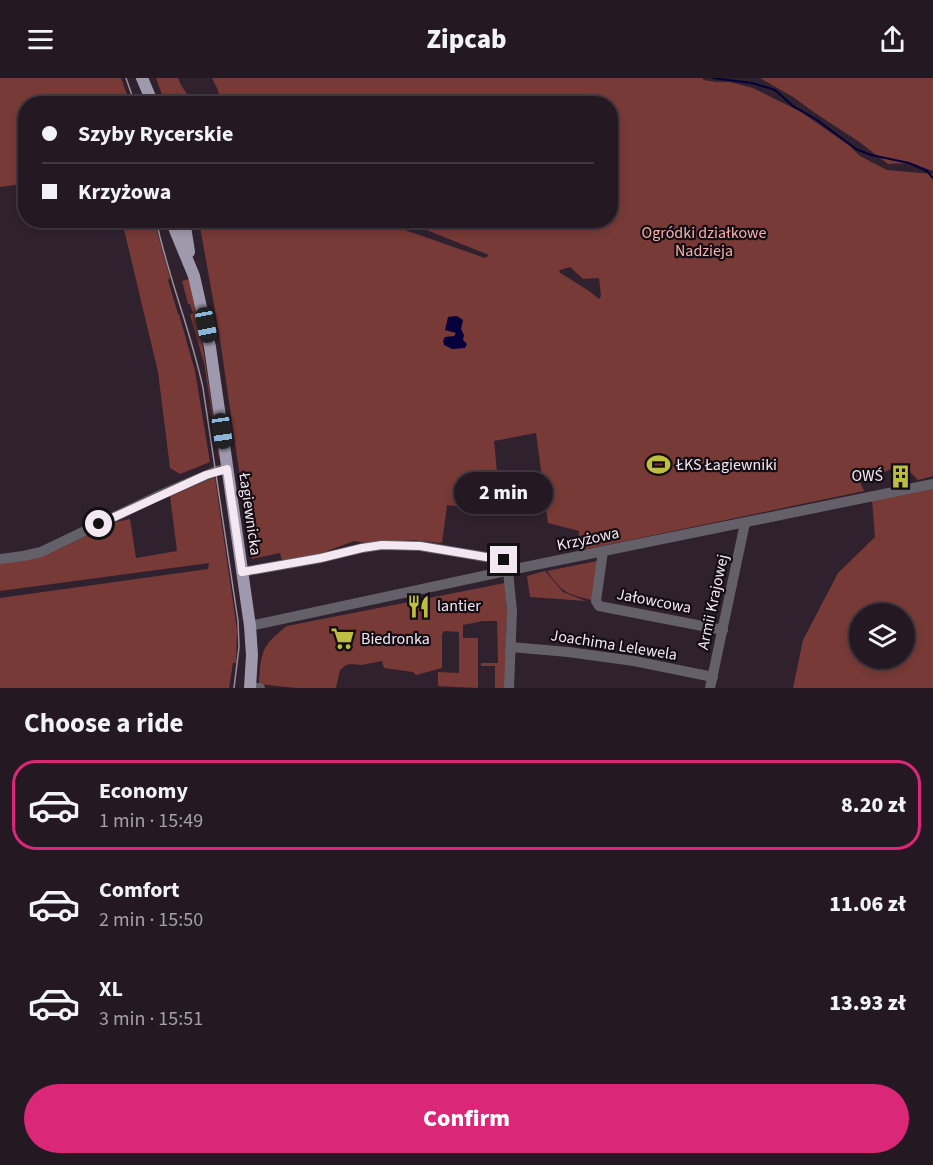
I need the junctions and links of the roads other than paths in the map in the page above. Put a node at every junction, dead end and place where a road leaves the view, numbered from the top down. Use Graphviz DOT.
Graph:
graph roads {
  1 [pos="135,78"];
  2 [pos="142,78"];
  3 [pos="143,96"];
  4 [pos="150,96"];
  5 [pos="174,228"];
  6 [pos="185,228"];
  7 [pos="190,265"];
  8 [pos="227,469"];
  9 [pos="933,484"];
  10 [pos="745,523"];
  11 [pos="603,551"];
  12 [pos="0,559"];
  13 [pos="506,565"];
  14 [pos="242,572"];
  15 [pos="250,626"];
  16 [pos="723,630"];
  17 [pos="511,647"];
  18 [pos="712,682"];
  19 [pos="250,688"];
  20 [pos="509,688"];
  1 -- 3 [label="main road"];
  2 -- 4 [label="main road"];
  5 -- 7 [label="main road, Łagiewnicka"];
  6 -- 7 [label="main road, Łagiewnicka"];
  7 -- 8 [label="main road, Łagiewnicka"];
  8 -- 12 [label="street"];
  8 -- 14 [label="main road, Łagiewnicka"];
  9 -- 10 [label="street, Krzyżowa"];
  10 -- 11 [label="street, Krzyżowa"];
  10 -- 16 [label="street, Armii Krajowej"];
  11 -- 13 [label="street, Krzyżowa"];
  11 -- 16 [label="street, Jałowcowa"];
  13 -- 14 [label="street, Krzyżowa"];
  13 -- 15 [label="street, Krzyżowa"];
  13 -- 17 [label="street"];
  14 -- 15 [label="main road, Łagiewnicka"];
  15 -- 19 [label="main road, Łagiewnicka"];
  16 -- 18 [label="street, Armii Krajowej"];
  17 -- 18 [label="street, Joachima Lelewela"];
  17 -- 20 [label="street"];
}
